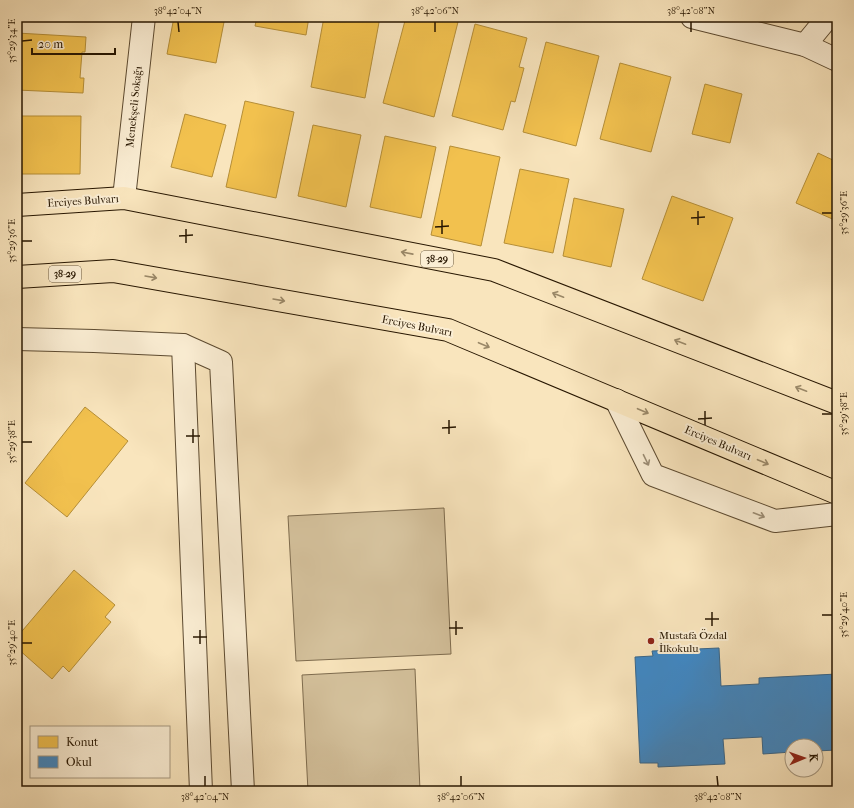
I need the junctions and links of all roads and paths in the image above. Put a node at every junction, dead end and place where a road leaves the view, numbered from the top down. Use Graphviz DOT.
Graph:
graph roads {
  1 [pos="144,17"];
  2 [pos="692,17"];
  3 [pos="828,17"];
  4 [pos="805,45"];
  5 [pos="837,60"];
  6 [pos="124,198"];
  7 [pos="17,205"];
  8 [pos="17,277"];
  9 [pos="17,339"];
  10 [pos="183,345"];
  11 [pos="616,400"];
  12 [pos="837,403"];
  13 [pos="837,493"];
  14 [pos="837,514"];
  15 [pos="201,791"];
  16 [pos="243,791"];
  1 -- 6 [label="street, Menekşeli Sokağı"];
  2 -- 4 [label="street"];
  3 -- 4 [label="street"];
  4 -- 5 [label="street"];
  6 -- 7 [label="highway, Erciyes Bulvarı / 38-29"];
  12 -- 6 [label="highway, Erciyes Bulvarı / 38-29, one-way"];
  8 -- 11 [label="highway, Erciyes Bulvarı / 38-29, one-way"];
  9 -- 10 [label="street"];
  10 -- 15 [label="street"];
  10 -- 16 [label="street"];
  11 -- 13 [label="highway, Erciyes Bulvarı / 38-29, one-way"];
  11 -- 14 [label="street, one-way"];
}
